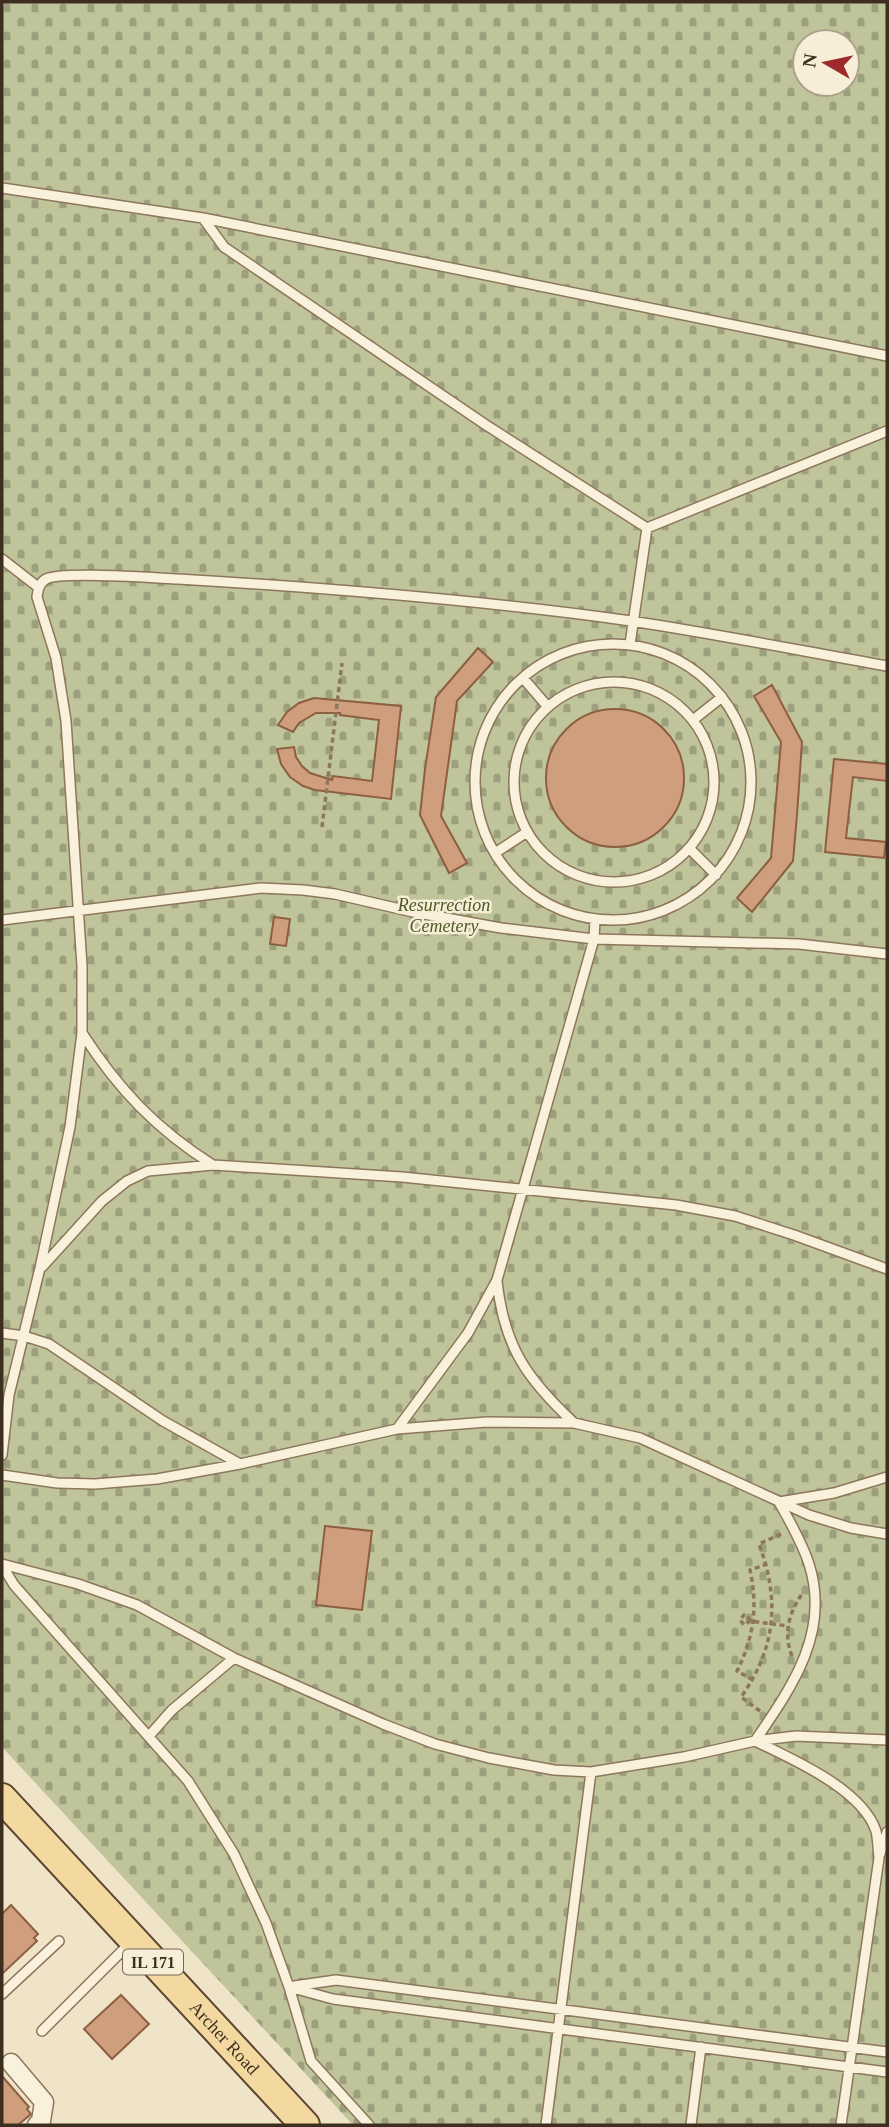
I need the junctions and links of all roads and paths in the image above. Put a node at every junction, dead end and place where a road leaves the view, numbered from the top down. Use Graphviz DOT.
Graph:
graph roads {
  1 [pos="2,188"];
  2 [pos="203,218"];
  3 [pos="887,356"];
  4 [pos="887,431"];
  5 [pos="647,528"];
  6 [pos="2,559"];
  7 [pos="38,587"];
  8 [pos="632,622"];
  9 [pos="630,644"];
  10 [pos="342,663"];
  11 [pos="887,666"];
  12 [pos="523,678"];
  13 [pos="722,697"];
  14 [pos="548,707"];
  15 [pos="693,720"];
  16 [pos="322,827"];
  17 [pos="527,832"];
  18 [pos="689,848"];
  19 [pos="495,853"];
  20 [pos="716,875"];
  21 [pos="79,910"];
  22 [pos="2,920"];
  23 [pos="595,920"];
  24 [pos="594,939"];
  25 [pos="887,954"];
  26 [pos="82,1034"];
  27 [pos="214,1166"];
  28 [pos="522,1189"];
  29 [pos="40,1268"];
  30 [pos="887,1269"];
  31 [pos="497,1280"];
  32 [pos="2,1333"];
  33 [pos="24,1336"];
  34 [pos="574,1423"];
  35 [pos="397,1429"];
  36 [pos="2,1455"];
  37 [pos="240,1464"];
  38 [pos="2,1475"];
  39 [pos="887,1477"];
  40 [pos="779,1502"];
  41 [pos="794,1529"];
  42 [pos="887,1534"];
  43 [pos="766,1564"];
  44 [pos="2,1565"];
  45 [pos="813,1585"];
  46 [pos="752,1621"];
  47 [pos="771,1625"];
  48 [pos="788,1626"];
  49 [pos="234,1658"];
  50 [pos="800,1670"];
  51 [pos="753,1679"];
  52 [pos="770,1719"];
  53 [pos="149,1736"];
  54 [pos="887,1740"];
  55 [pos="755,1741"];
  56 [pos="591,1772"];
  57 [pos="2,1798"];
  58 [pos="887,1832"];
  59 [pos="879,1858"];
  60 [pos="133,1940"];
  61 [pos="59,1941"];
  62 [pos="289,1987"];
  63 [pos="2,1994"];
  64 [pos="562,2010"];
  65 [pos="559,2028"];
  66 [pos="42,2031"];
  67 [pos="701,2047"];
  68 [pos="851,2048"];
  69 [pos="887,2052"];
  70 [pos="11,2063"];
  71 [pos="848,2067"];
  72 [pos="887,2072"];
  73 [pos="37,2125"];
  74 [pos="305,2125"];
  75 [pos="369,2125"];
  76 [pos="546,2125"];
  77 [pos="691,2125"];
  78 [pos="841,2125"];
  1 -- 2 [label="lane"];
  2 -- 3 [label="lane"];
  2 -- 5 [label="lane"];
  4 -- 5 [label="lane"];
  5 -- 8 [label="lane"];
  6 -- 7 [label="lane"];
  7 -- 8 [label="lane"];
  7 -- 21 [label="lane"];
  8 -- 9 [label="lane"];
  8 -- 11 [label="lane"];
  9 -- 12 [label="lane"];
  9 -- 13 [label="lane"];
  10 -- 16 [label="path"];
  12 -- 14 [label="lane"];
  12 -- 19 [label="lane"];
  13 -- 15 [label="lane"];
  13 -- 20 [label="lane"];
  14 -- 15 [label="lane"];
  14 -- 17 [label="lane"];
  15 -- 18 [label="lane"];
  17 -- 18 [label="lane"];
  17 -- 19 [label="lane"];
  18 -- 20 [label="lane"];
  19 -- 23 [label="lane"];
  20 -- 23 [label="lane"];
  21 -- 22 [label="lane"];
  21 -- 24 [label="lane"];
  21 -- 26 [label="lane"];
  23 -- 24 [label="lane"];
  24 -- 25 [label="lane"];
  24 -- 28 [label="lane"];
  26 -- 27 [label="lane"];
  26 -- 29 [label="lane"];
  27 -- 28 [label="lane"];
  27 -- 29 [label="lane"];
  28 -- 30 [label="lane"];
  28 -- 31 [label="lane"];
  29 -- 33 [label="lane"];
  31 -- 34 [label="lane"];
  31 -- 35 [label="lane"];
  32 -- 33 [label="lane"];
  33 -- 36 [label="lane"];
  33 -- 37 [label="lane"];
  34 -- 35 [label="lane"];
  34 -- 40 [label="lane"];
  35 -- 37 [label="lane"];
  37 -- 38 [label="lane"];
  39 -- 40 [label="lane"];
  40 -- 41 [label="lane"];
  40 -- 42 [label="lane"];
  41 -- 43 [label="path"];
  41 -- 45 [label="lane"];
  43 -- 46 [label="path"];
  43 -- 47 [label="path"];
  44 -- 49 [label="lane"];
  44 -- 53 [label="lane"];
  45 -- 48 [label="path"];
  45 -- 50 [label="lane"];
  46 -- 47 [label="path"];
  46 -- 51 [label="path"];
  47 -- 48 [label="path"];
  47 -- 51 [label="path"];
  48 -- 50 [label="path"];
  49 -- 53 [label="lane"];
  49 -- 56 [label="lane"];
  50 -- 52 [label="lane"];
  51 -- 52 [label="path"];
  52 -- 55 [label="lane"];
  53 -- 62 [label="lane"];
  54 -- 55 [label="lane"];
  55 -- 56 [label="lane"];
  55 -- 59 [label="lane"];
  56 -- 64 [label="lane"];
  57 -- 60 [label="main road, Archer Road / IL 171"];
  58 -- 59 [label="lane"];
  59 -- 68 [label="lane"];
  60 -- 66 [label="lane"];
  60 -- 74 [label="main road, Archer Road / IL 171"];
  61 -- 63 [label="lane"];
  62 -- 64 [label="lane"];
  62 -- 65 [label="lane"];
  62 -- 75 [label="lane"];
  64 -- 65 [label="lane"];
  64 -- 68 [label="lane"];
  65 -- 67 [label="lane"];
  65 -- 76 [label="lane"];
  67 -- 71 [label="lane"];
  67 -- 77 [label="lane"];
  68 -- 69 [label="lane"];
  68 -- 71 [label="lane"];
  70 -- 73 [label="street"];
  71 -- 72 [label="lane"];
  71 -- 78 [label="lane"];
}
